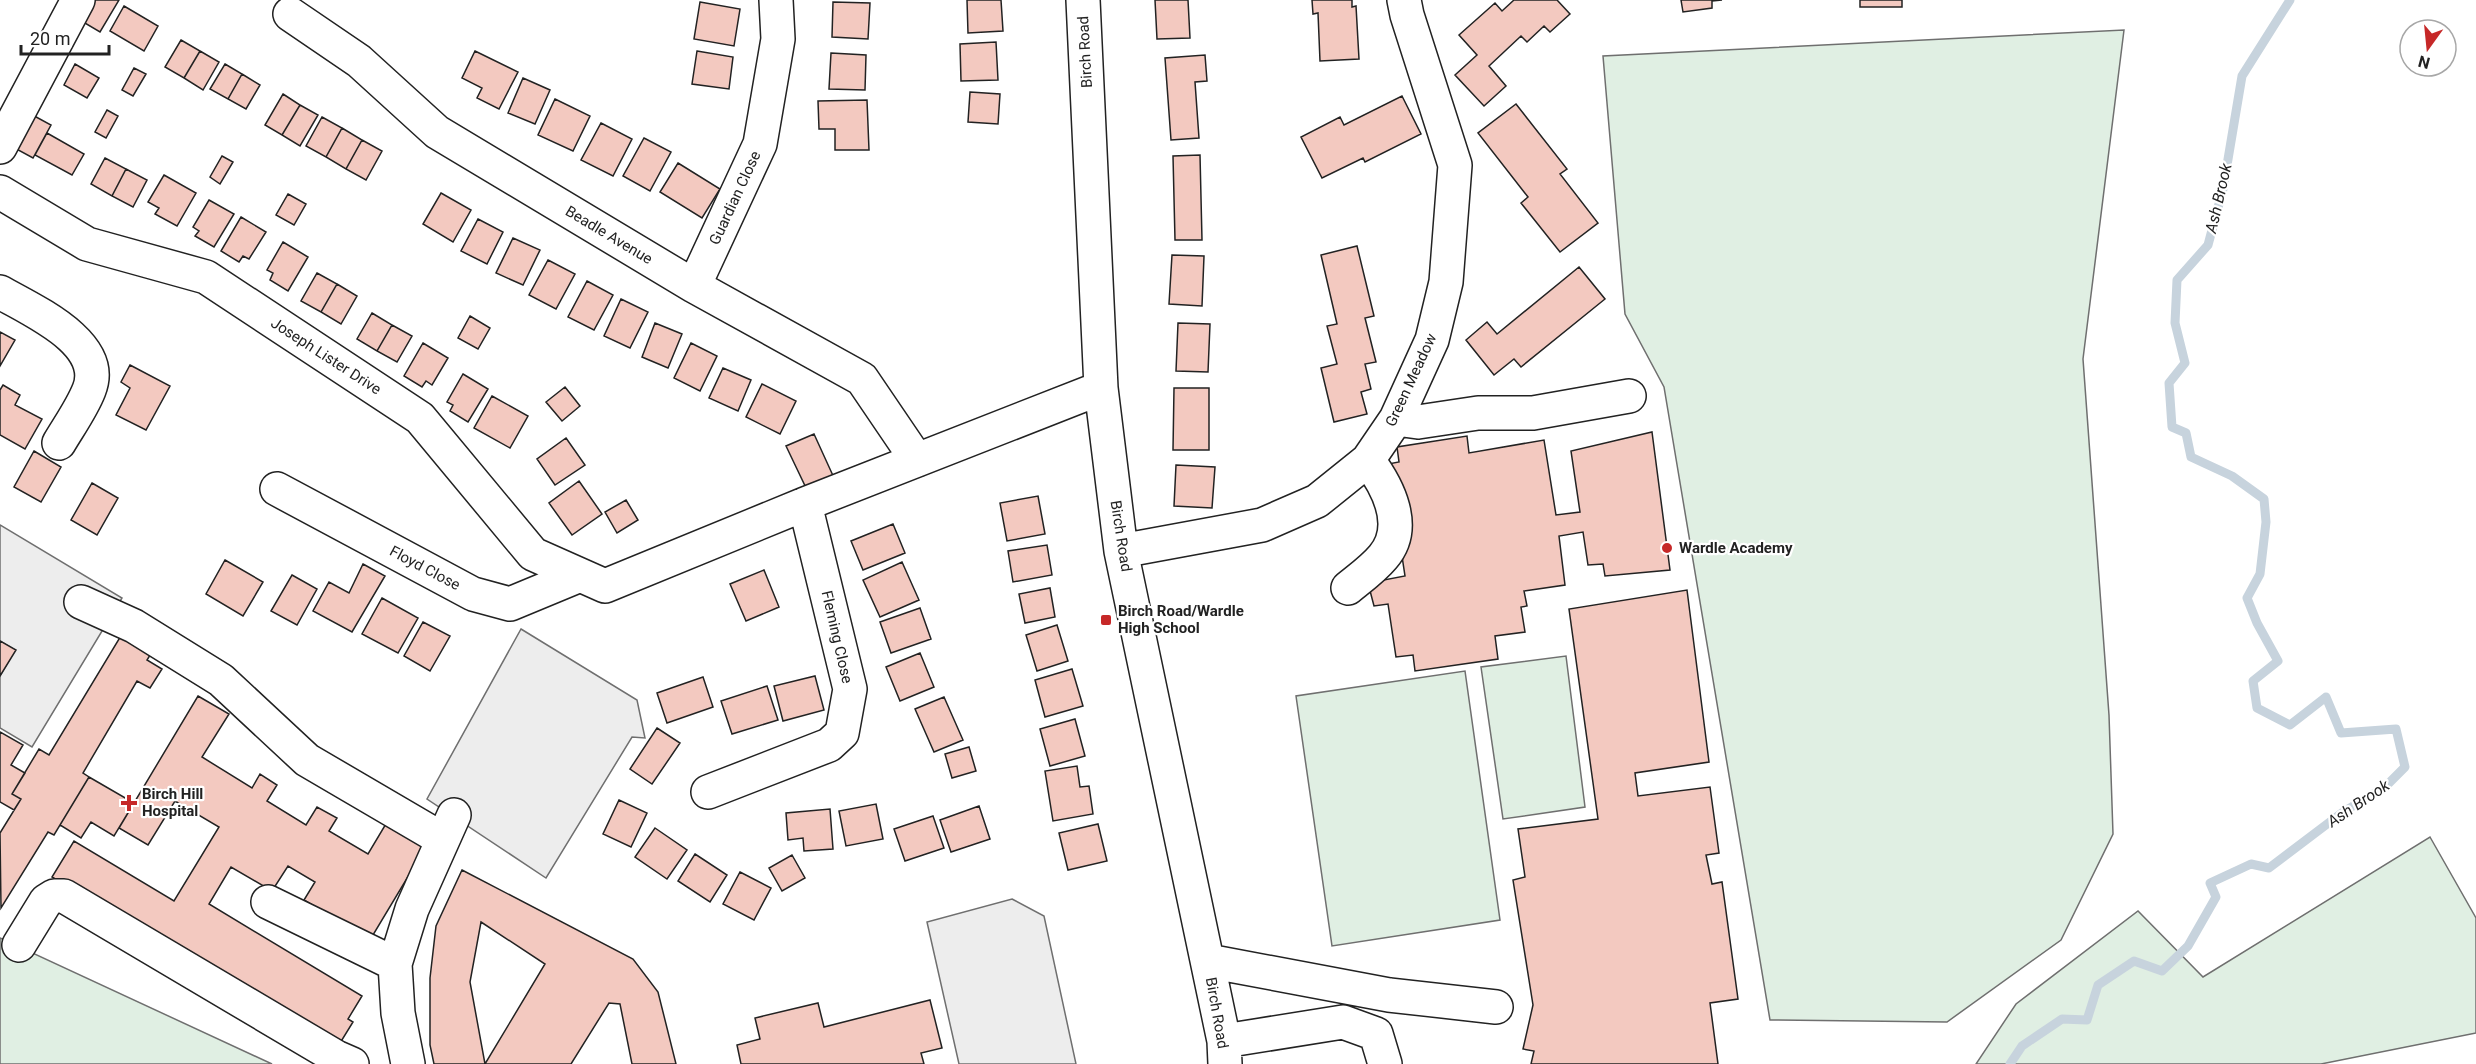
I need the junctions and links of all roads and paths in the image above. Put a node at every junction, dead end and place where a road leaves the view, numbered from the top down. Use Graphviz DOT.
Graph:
graph roads {
  1 [pos="78,0"];
  2 [pos="776,0"];
  3 [pos="1083,0"];
  4 [pos="1413,5"];
  5 [pos="290,14"];
  6 [pos="0,147"];
  7 [pos="0,192"];
  8 [pos="694,286"];
  9 [pos="0,292"];
  10 [pos="1101,388"];
  11 [pos="1629,396"];
  12 [pos="1396,419"];
  13 [pos="59,443"];
  14 [pos="917,460"];
  15 [pos="1368,460"];
  16 [pos="277,489"];
  17 [pos="805,504"];
  18 [pos="1121,551"];
  19 [pos="593,581"];
  20 [pos="1348,588"];
  21 [pos="81,602"];
  22 [pos="708,792"];
  23 [pos="268,902"];
  24 [pos="19,945"];
  25 [pos="1208,961"];
  26 [pos="395,964"];
  27 [pos="1412,998"];
  28 [pos="1496,1007"];
  29 [pos="1380,1049"];
  30 [pos="1225,1053"];
  31 [pos="352,1064"];
  32 [pos="408,1064"];
  1 -- 6 [label="street"];
  2 -- 8 [label="street, Guardian Close"];
  3 -- 10 [label="street, Birch Road"];
  4 -- 12 [label="street, Green Meadow"];
  5 -- 8 [label="street, Beadle Avenue"];
  7 -- 19 [label="street, Joseph Lister Drive"];
  8 -- 14 [label="street, Beadle Avenue"];
  9 -- 13 [label="street"];
  10 -- 14 [label="street, Floyd Close"];
  10 -- 18 [label="street, Birch Road"];
  11 -- 12 [label="street"];
  12 -- 15 [label="street, Green Meadow"];
  14 -- 17 [label="street, Floyd Close"];
  15 -- 18 [label="street, Green Meadow"];
  15 -- 20 [label="street"];
  16 -- 19 [label="street, Floyd Close"];
  17 -- 19 [label="street, Floyd Close"];
  17 -- 22 [label="street, Fleming Close"];
  18 -- 25 [label="street, Birch Road"];
  21 -- 26 [label="street"];
  23 -- 26 [label="street"];
  24 -- 31 [label="street"];
  25 -- 27 [label="street"];
  25 -- 30 [label="street, Birch Road"];
  26 -- 32 [label="street"];
  27 -- 28 [label="street"];
  27 -- 29 [label="street"];
  29 -- 30 [label="street"];
}
